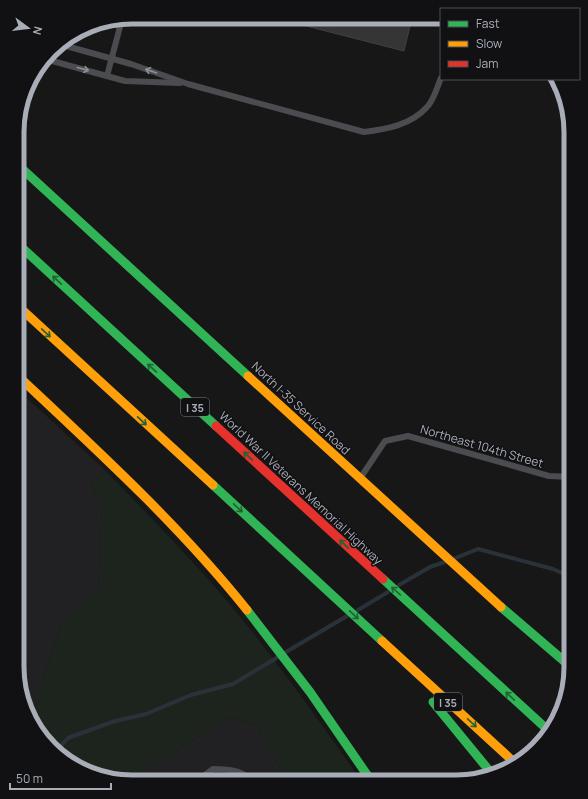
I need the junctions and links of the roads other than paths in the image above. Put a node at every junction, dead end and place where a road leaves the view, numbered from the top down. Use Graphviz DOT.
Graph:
graph roads {
  1 [pos="120,25"];
  2 [pos="67,46"];
  3 [pos="111,59"];
  4 [pos="51,61"];
  5 [pos="106,76"];
  6 [pos="440,80"];
  7 [pos="188,84"];
  8 [pos="24,171"];
  9 [pos="24,250"];
  10 [pos="24,312"];
  11 [pos="24,382"];
  12 [pos="564,477"];
  13 [pos="360,479"];
  14 [pos="381,640"];
  15 [pos="564,661"];
  16 [pos="545,728"];
  17 [pos="511,760"];
  18 [pos="488,770"];
  19 [pos="204,775"];
  20 [pos="245,775"];
  21 [pos="367,775"];
  1 -- 3 [label="lane"];
  2 -- 3 [label="lane"];
  3 -- 5 [label="lane"];
  7 -- 3 [label="lane, one-way"];
  4 -- 5 [label="lane, one-way"];
  5 -- 7 [label="lane"];
  6 -- 7 [label="lane"];
  8 -- 13 [label="main road, North I-35 Service Road"];
  16 -- 9 [label="main road, World War II Veterans Memorial Highway / I 35, one-way"];
  10 -- 14 [label="main road, I 35, one-way"];
  11 -- 21 [label="main road"];
  12 -- 13 [label="lane, Northeast 104th Street"];
  13 -- 15 [label="main road, North I-35 Service Road"];
  14 -- 17 [label="main road, I 35, one-way"];
  14 -- 18 [label="main road"];
  19 -- 20 [label="lane"];
}
